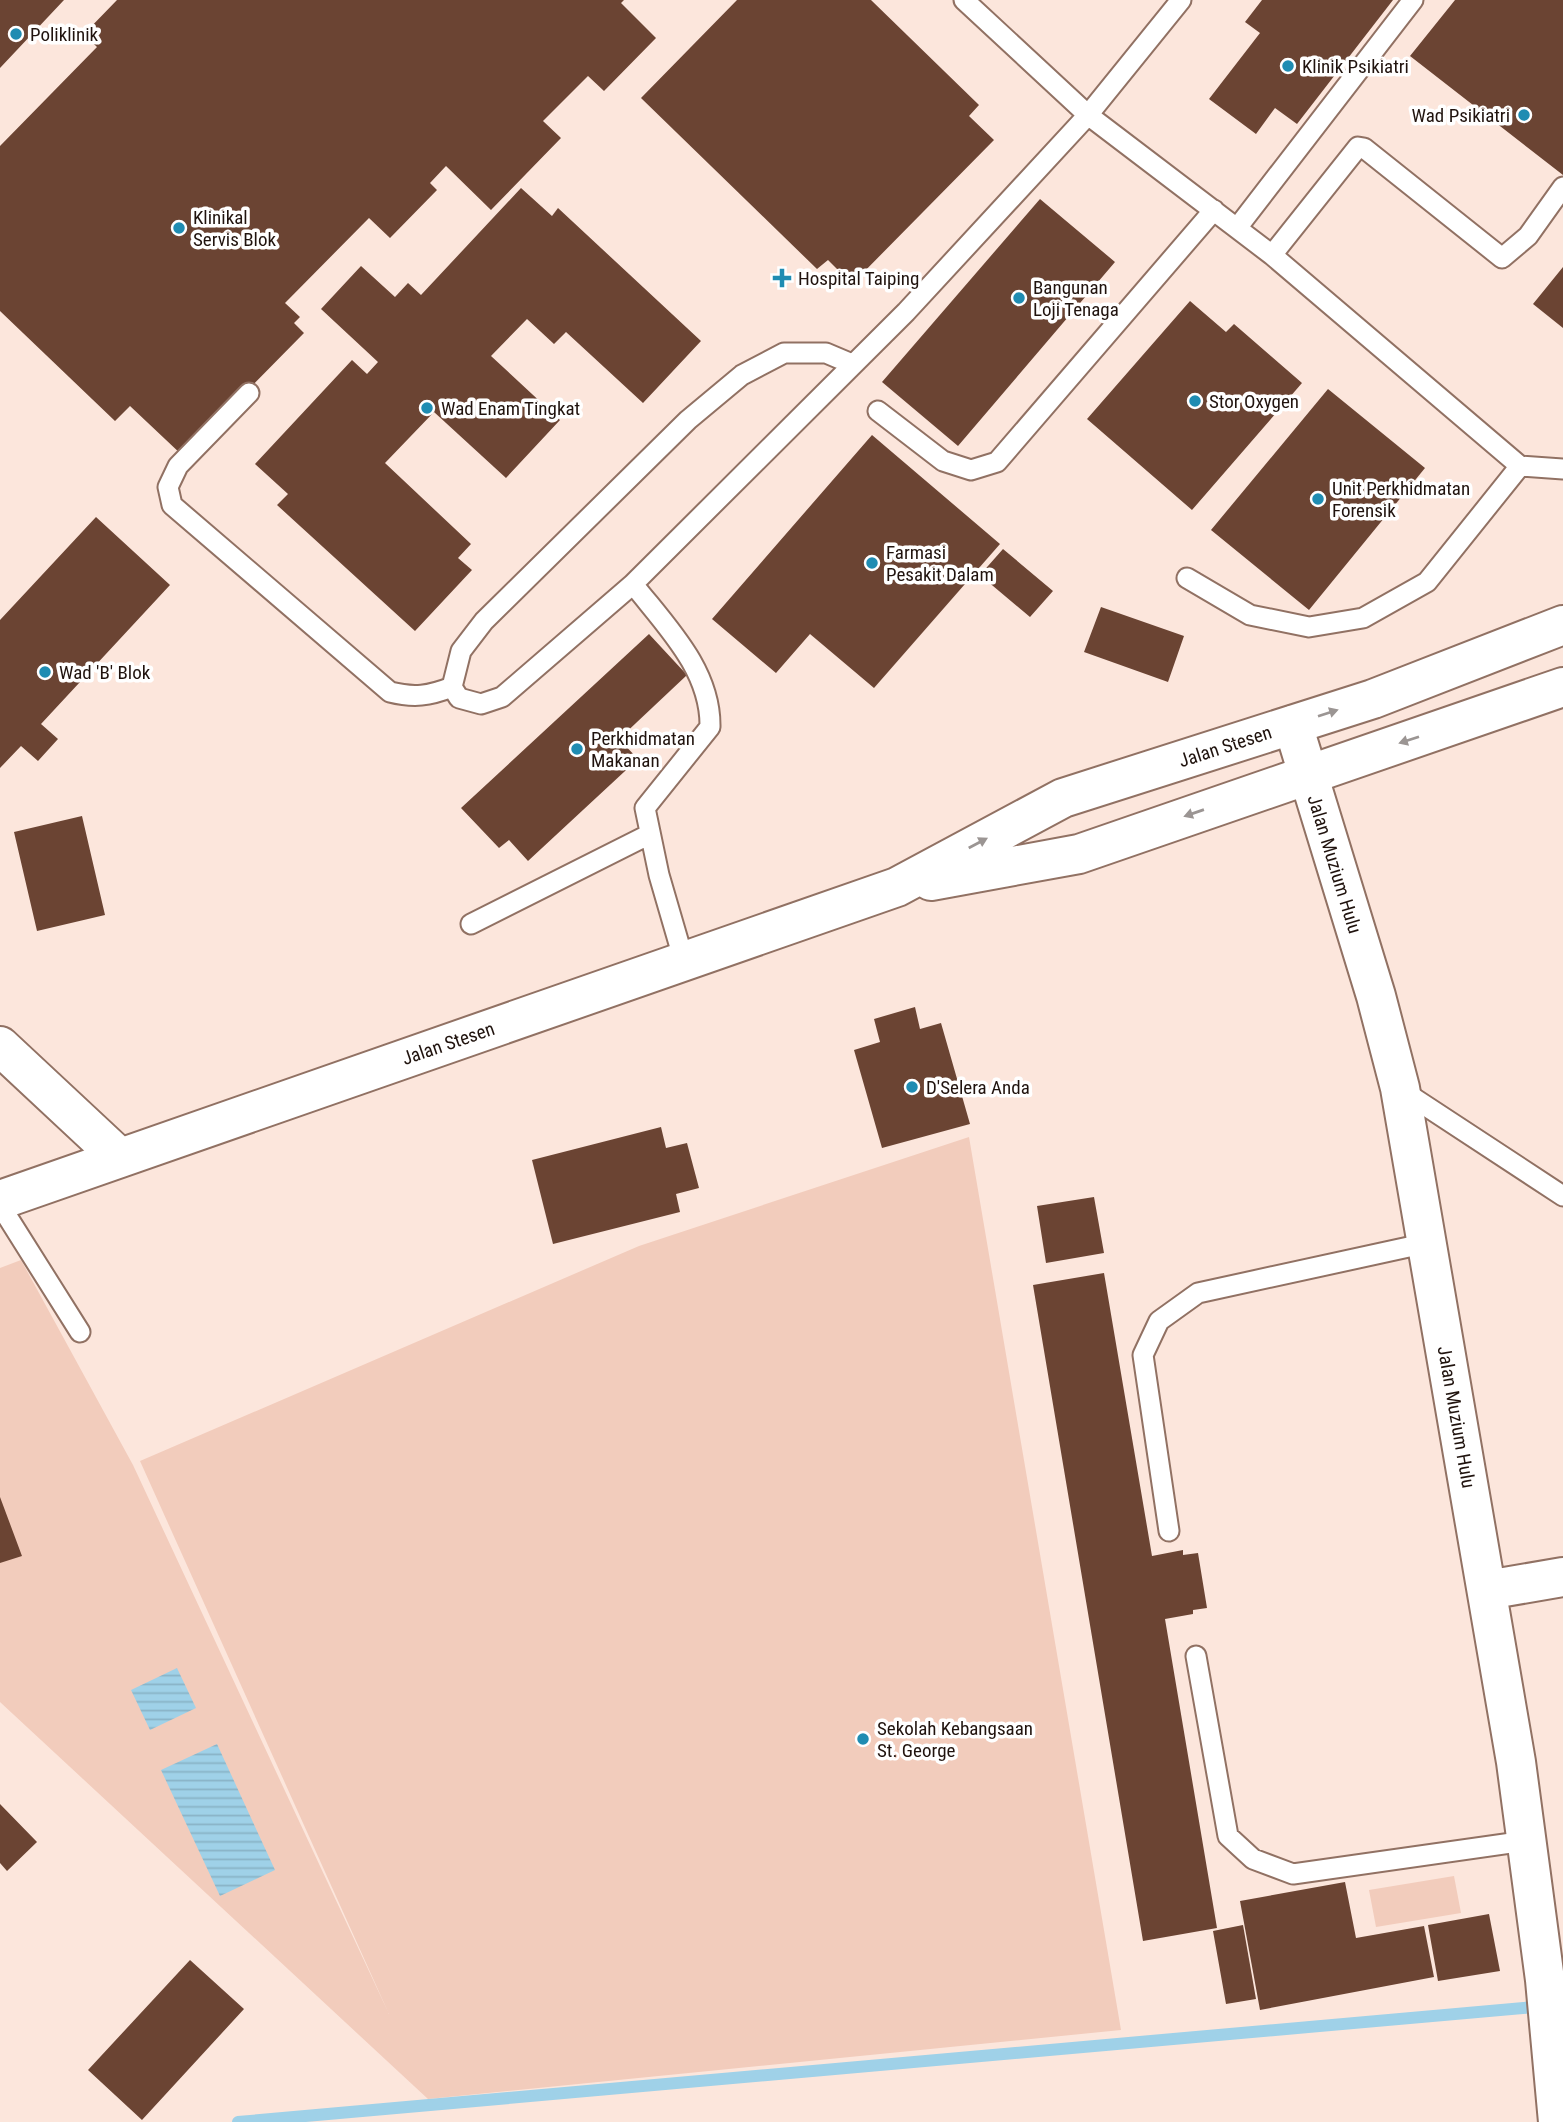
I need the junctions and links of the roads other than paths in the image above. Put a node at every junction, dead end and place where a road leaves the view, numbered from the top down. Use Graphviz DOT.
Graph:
graph roads {
  1 [pos="964,0"];
  2 [pos="1181,0"];
  3 [pos="1413,0"];
  4 [pos="1088,115"];
  5 [pos="1563,187"];
  6 [pos="1214,210"];
  7 [pos="1237,228"];
  8 [pos="1272,256"];
  9 [pos="852,364"];
  10 [pos="249,394"];
  11 [pos="878,411"];
  12 [pos="1520,466"];
  13 [pos="1563,469"];
  14 [pos="1186,578"];
  15 [pos="633,584"];
  16 [pos="1563,625"];
  17 [pos="1563,649"];
  18 [pos="452,687"];
  19 [pos="1563,687"];
  20 [pos="1373,699"];
  21 [pos="1563,709"];
  22 [pos="1474,719"];
  23 [pos="1293,725"];
  24 [pos="1308,773"];
  25 [pos="650,834"];
  26 [pos="897,887"];
  27 [pos="471,924"];
  28 [pos="684,961"];
  29 [pos="0,1046"];
  30 [pos="1399,1088"];
  31 [pos="120,1158"];
  32 [pos="1563,1196"];
  33 [pos="0,1200"];
  34 [pos="0,1205"];
  35 [pos="1427,1243"];
  36 [pos="80,1332"];
  37 [pos="1169,1531"];
  38 [pos="1563,1577"];
  39 [pos="1487,1590"];
  40 [pos="1196,1656"];
  41 [pos="1526,1841"];
  42 [pos="1558,2122"];
  1 -- 4 [label="lane"];
  2 -- 4 [label="lane"];
  3 -- 7 [label="lane"];
  4 -- 6 [label="lane"];
  4 -- 9 [label="lane"];
  5 -- 8 [label="lane"];
  6 -- 7 [label="lane"];
  6 -- 11 [label="lane"];
  7 -- 8 [label="lane"];
  8 -- 12 [label="lane"];
  9 -- 15 [label="lane"];
  9 -- 18 [label="lane"];
  10 -- 18 [label="lane"];
  12 -- 13 [label="lane"];
  12 -- 14 [label="lane"];
  15 -- 18 [label="lane"];
  15 -- 25 [label="lane"];
  16 -- 20 [label="main road, Jalan Stesen"];
  17 -- 20 [label="main road"];
  19 -- 22 [label="main road, Jalan Stesen"];
  23 -- 20 [label="main road, Jalan Stesen, one-way"];
  21 -- 22 [label="main road"];
  22 -- 24 [label="main road, Jalan Stesen, one-way"];
  23 -- 24 [label="main road, Jalan Muzium Hulu"];
  26 -- 23 [label="main road, Jalan Stesen, one-way"];
  24 -- 26 [label="main road, Jalan Stesen, one-way"];
  24 -- 30 [label="main road, Jalan Muzium Hulu"];
  25 -- 27 [label="lane"];
  25 -- 28 [label="lane"];
  26 -- 28 [label="main road, Jalan Stesen"];
  28 -- 31 [label="main road, Jalan Stesen"];
  29 -- 31 [label="main road"];
  30 -- 32 [label="lane"];
  30 -- 35 [label="main road, Jalan Muzium Hulu"];
  31 -- 33 [label="main road, Jalan Stesen"];
  34 -- 36 [label="lane"];
  35 -- 37 [label="lane"];
  35 -- 39 [label="main road, Jalan Muzium Hulu"];
  38 -- 39 [label="main road"];
  39 -- 41 [label="main road, Jalan Muzium Hulu"];
  40 -- 41 [label="lane"];
  41 -- 42 [label="main road, Jalan Muzium Hulu"];
}
